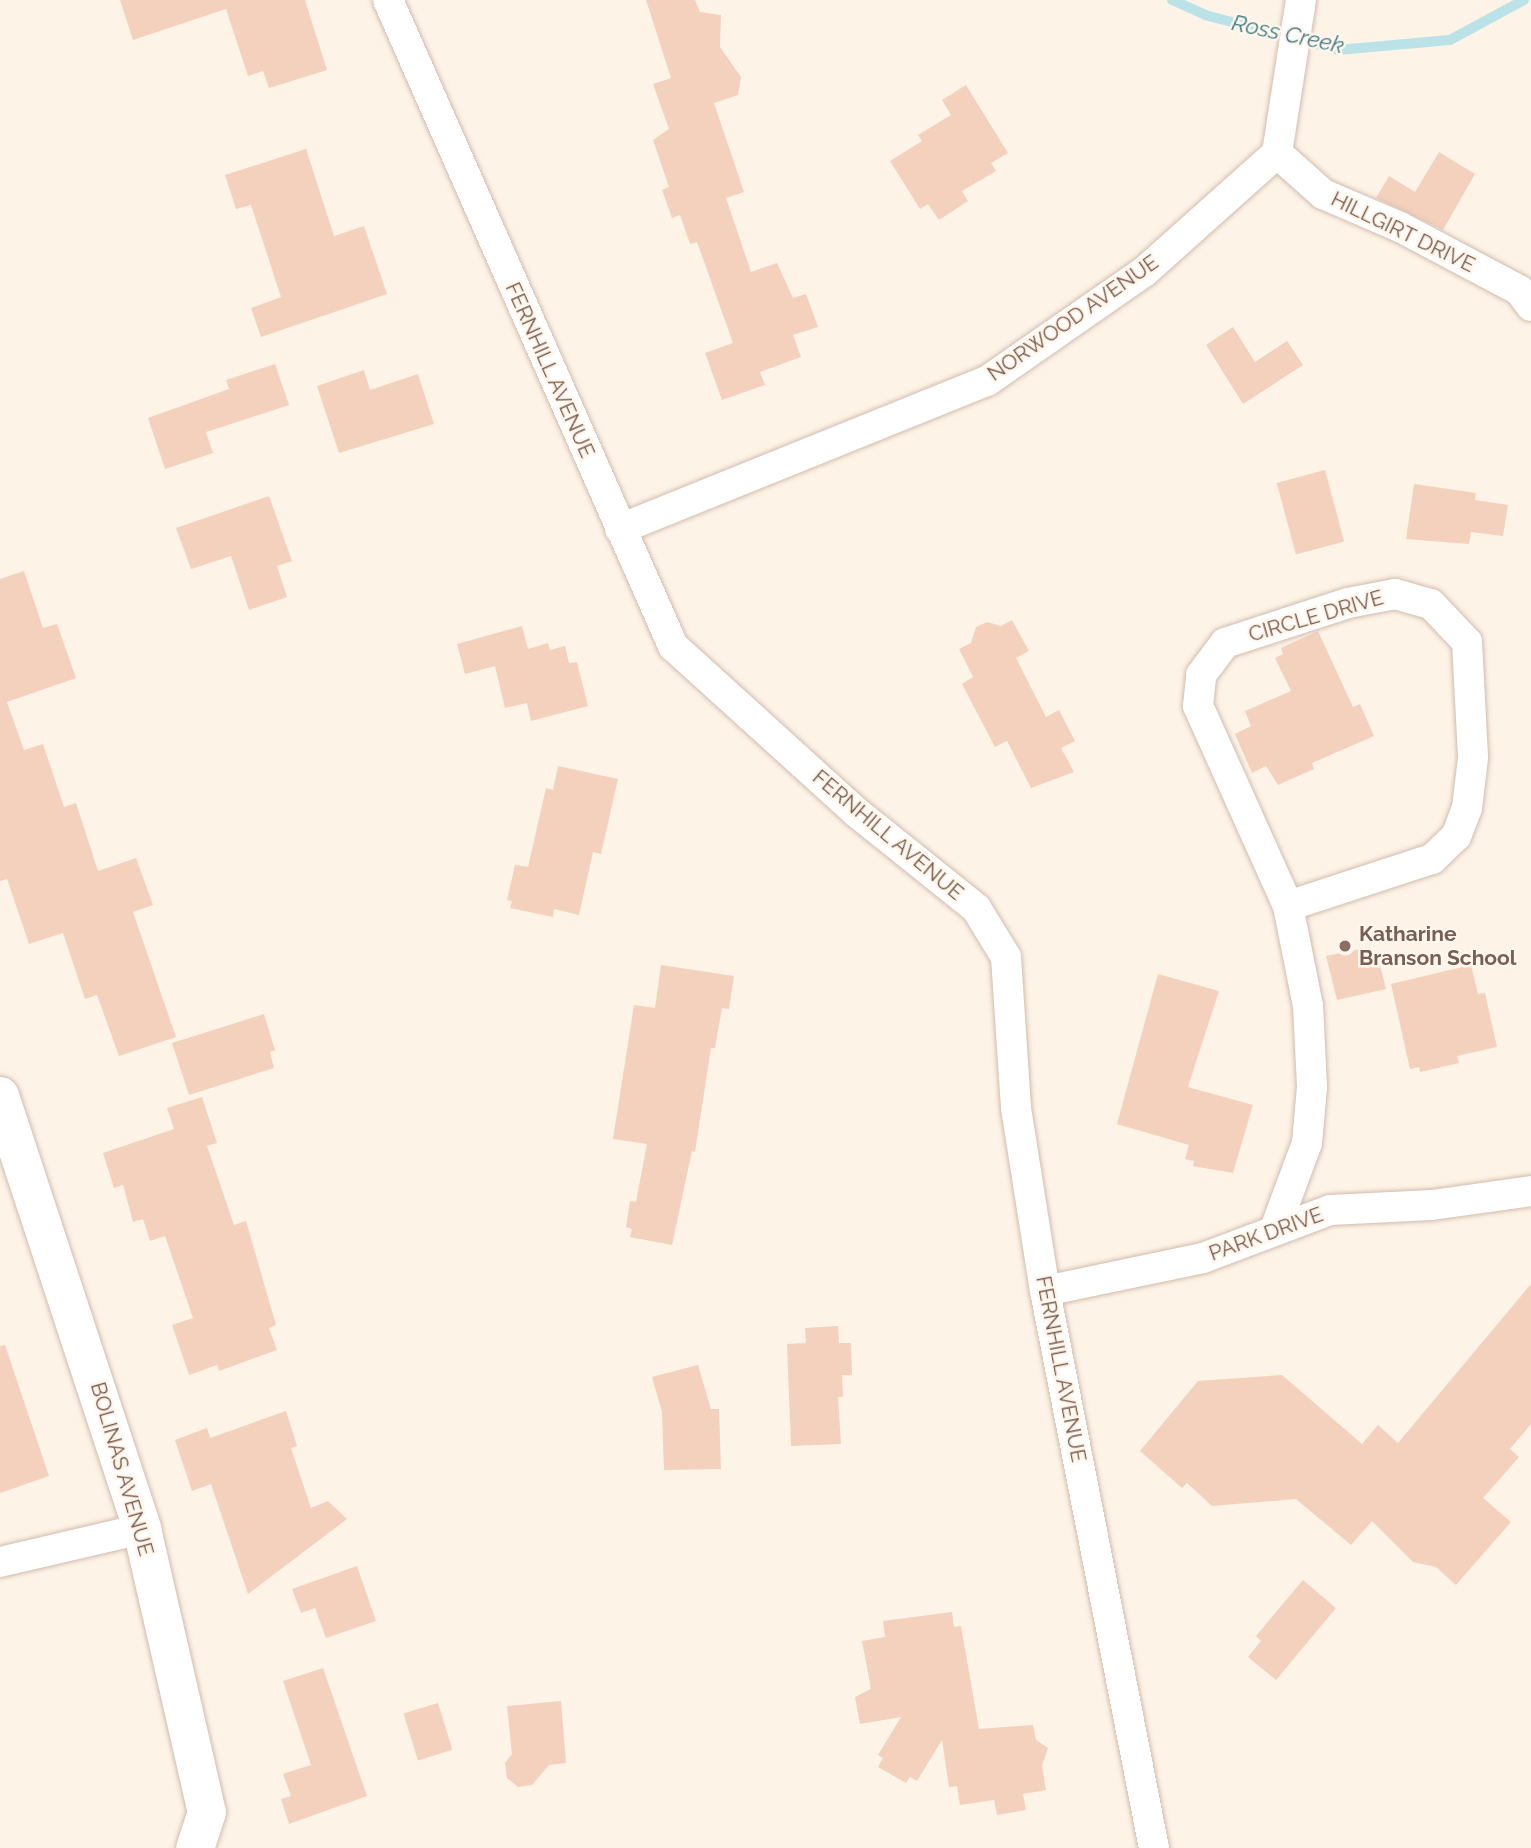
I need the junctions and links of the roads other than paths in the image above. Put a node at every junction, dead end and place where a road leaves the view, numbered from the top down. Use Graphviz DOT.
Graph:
graph roads {
  1 [pos="388,0"];
  2 [pos="1301,4"];
  3 [pos="1278,153"];
  4 [pos="1531,306"];
  5 [pos="620,529"];
  6 [pos="1288,906"];
  7 [pos="0,1096"];
  8 [pos="1531,1191"];
  9 [pos="1275,1229"];
  10 [pos="1045,1291"];
  11 [pos="142,1529"];
  12 [pos="0,1562"];
  13 [pos="195,1848"];
  14 [pos="1154,1848"];
  1 -- 5 [label="street, FERNHILL AVENUE"];
  2 -- 3 [label="street"];
  3 -- 4 [label="street, HILLGIRT DRIVE"];
  3 -- 5 [label="street, NORWOOD AVENUE"];
  5 -- 10 [label="street, FERNHILL AVENUE"];
  6 -- 6 [label="street, CIRCLE DRIVE"];
  6 -- 9 [label="street, CIRCLE DRIVE"];
  7 -- 11 [label="street, BOLINAS AVENUE"];
  8 -- 9 [label="street, PARK DRIVE"];
  9 -- 10 [label="street, PARK DRIVE"];
  10 -- 14 [label="street, FERNHILL AVENUE"];
  11 -- 12 [label="street"];
  11 -- 13 [label="street, BOLINAS AVENUE"];
}
